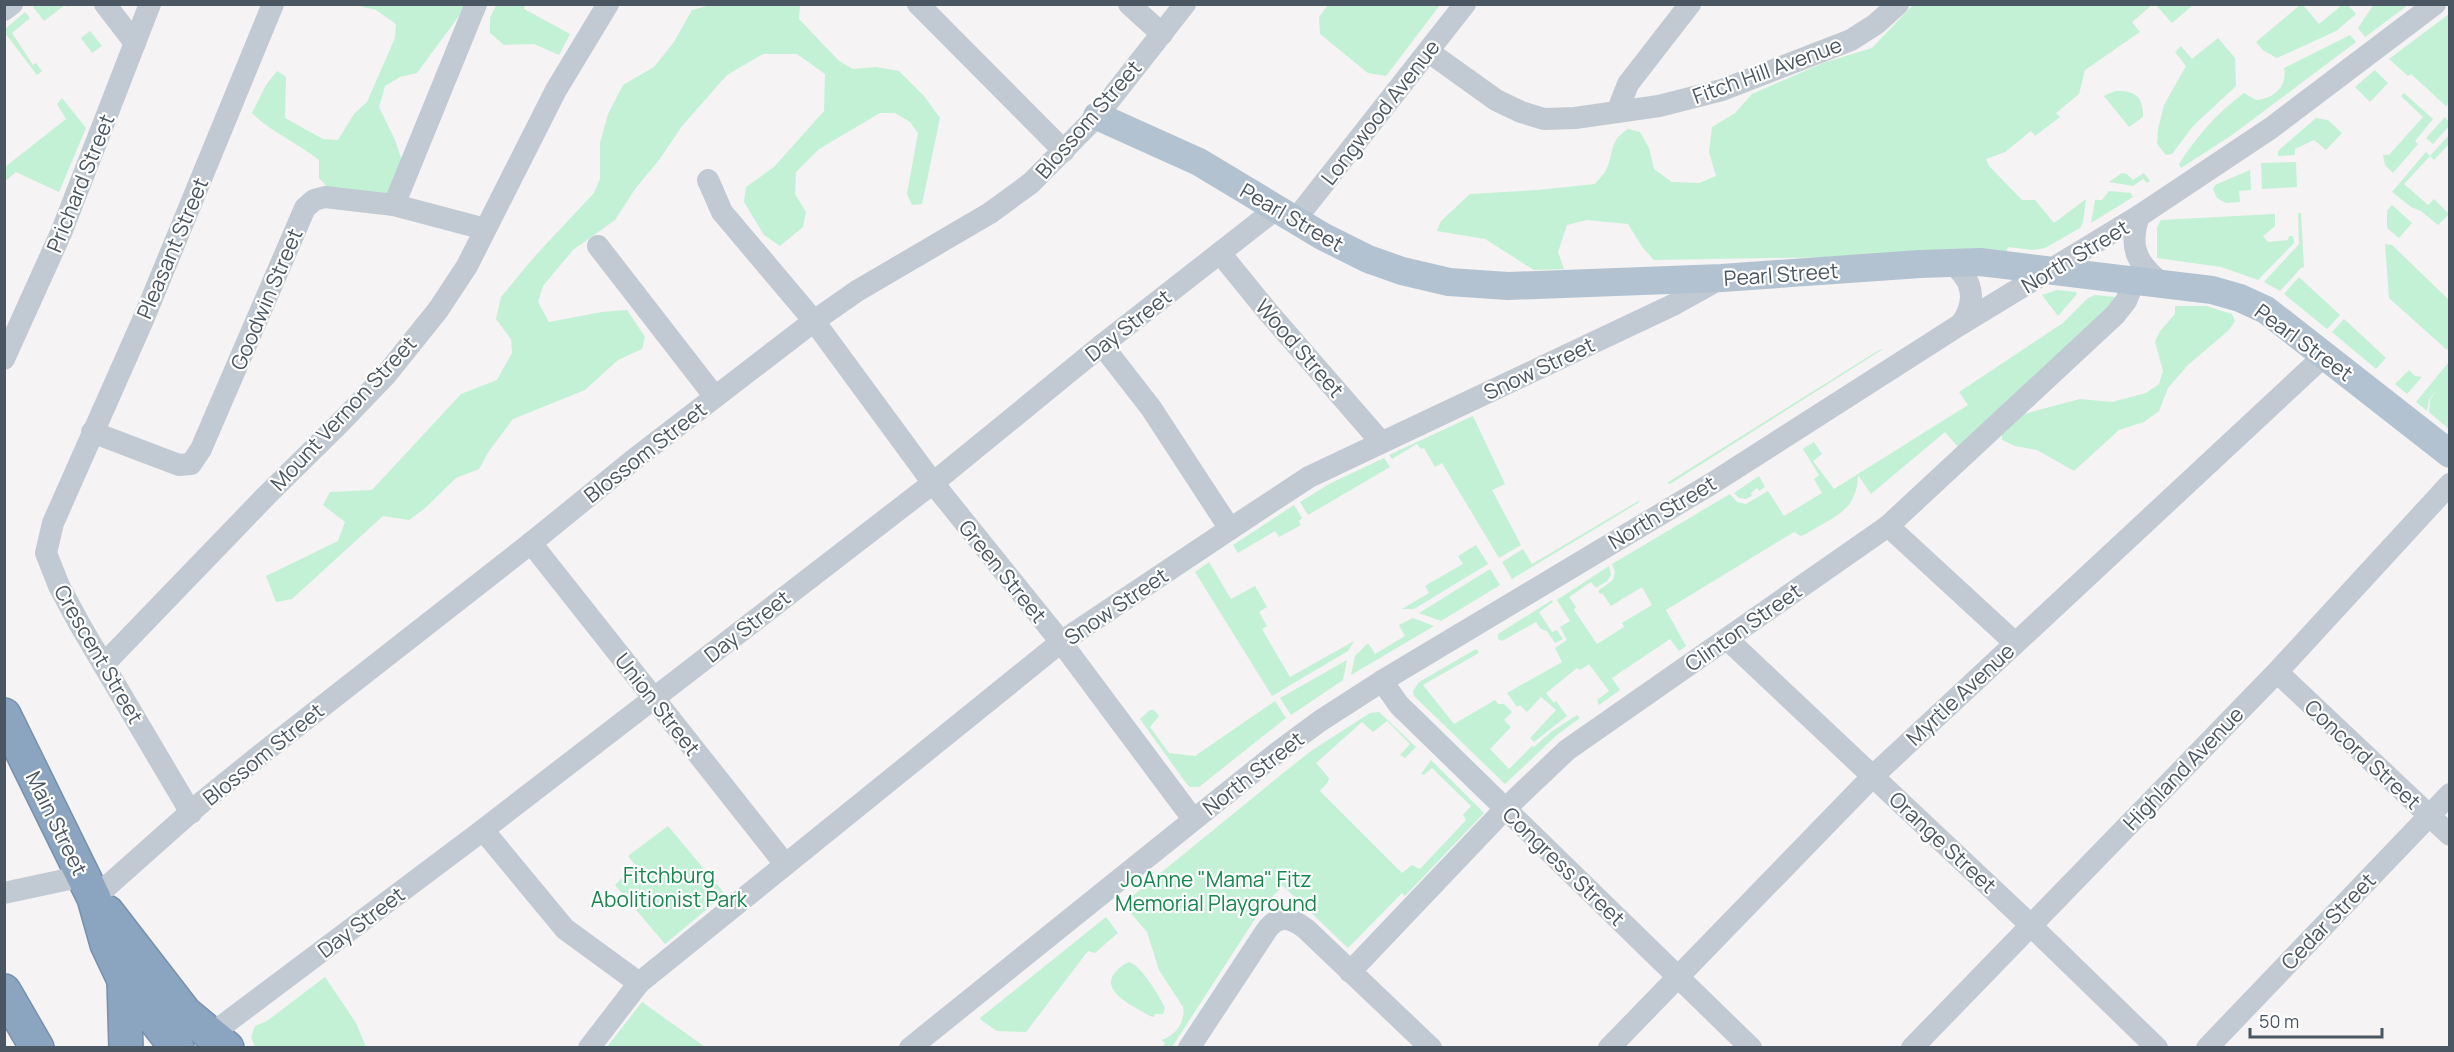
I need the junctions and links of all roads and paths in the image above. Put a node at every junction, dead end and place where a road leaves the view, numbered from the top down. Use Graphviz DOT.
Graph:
graph roads {
  1 [pos="12,4"];
  2 [pos="105,4"];
  3 [pos="150,4"];
  4 [pos="273,4"];
  5 [pos="476,4"];
  6 [pos="608,4"];
  7 [pos="918,4"];
  8 [pos="1129,4"];
  9 [pos="1185,4"];
  10 [pos="1466,4"];
  11 [pos="1690,4"];
  12 [pos="1898,4"];
  13 [pos="2435,4"];
  14 [pos="4,10"];
  15 [pos="1162,34"];
  16 [pos="135,43"];
  17 [pos="1429,52"];
  18 [pos="1617,111"];
  19 [pos="1097,116"];
  20 [pos="1064,151"];
  21 [pos="708,180"];
  22 [pos="394,206"];
  23 [pos="1286,215"];
  24 [pos="2139,216"];
  25 [pos="485,229"];
  26 [pos="598,246"];
  27 [pos="1220,253"];
  28 [pos="1949,263"];
  29 [pos="2052,270"];
  30 [pos="1722,278"];
  31 [pos="2148,282"];
  32 [pos="814,321"];
  33 [pos="1961,324"];
  34 [pos="9,330"];
  35 [pos="1102,345"];
  36 [pos="2325,355"];
  37 [pos="4,359"];
  38 [pos="715,397"];
  39 [pos="92,432"];
  40 [pos="1381,442"];
  41 [pos="2450,454"];
  42 [pos="933,483"];
  43 [pos="2450,484"];
  44 [pos="67,489"];
  45 [pos="1888,526"];
  46 [pos="1230,529"];
  47 [pos="531,543"];
  48 [pos="1727,639"];
  49 [pos="1061,642"];
  50 [pos="2014,642"];
  51 [pos="104,664"];
  52 [pos="2277,672"];
  53 [pos="1382,681"];
  54 [pos="652,699"];
  55 [pos="4,716"];
  56 [pos="1873,776"];
  57 [pos="2450,794"];
  58 [pos="1505,809"];
  59 [pos="191,813"];
  60 [pos="2429,815"];
  61 [pos="1193,819"];
  62 [pos="483,830"];
  63 [pos="2450,835"];
  64 [pos="785,864"];
  65 [pos="89,887"];
  66 [pos="4,893"];
  67 [pos="2030,924"];
  68 [pos="1350,972"];
  69 [pos="1677,976"];
  70 [pos="124,980"];
  71 [pos="639,983"];
  72 [pos="4,991"];
  73 [pos="210,1043"];
  74 [pos="1422,1045"];
  75 [pos="37,1047"];
  76 [pos="126,1047"];
  77 [pos="177,1047"];
  78 [pos="589,1047"];
  79 [pos="910,1047"];
  80 [pos="1189,1047"];
  81 [pos="1609,1047"];
  82 [pos="1751,1047"];
  83 [pos="1912,1047"];
  84 [pos="2157,1047"];
  85 [pos="2207,1047"];
  1 -- 14 [label="street"];
  2 -- 16 [label="street"];
  3 -- 16 [label="street, Prichard Street"];
  4 -- 39 [label="street, Pleasant Street"];
  5 -- 22 [label="street"];
  6 -- 25 [label="street, Mount Vernon Street"];
  7 -- 20 [label="street"];
  8 -- 15 [label="street"];
  9 -- 15 [label="street, Blossom Street"];
  10 -- 17 [label="street, Longwood Avenue"];
  11 -- 18 [label="street"];
  12 -- 18 [label="street, Fitch Hill Avenue"];
  13 -- 24 [label="street, North Street"];
  15 -- 19 [label="street, Blossom Street"];
  16 -- 34 [label="street, Prichard Street"];
  17 -- 18 [label="street, Fitch Hill Avenue"];
  17 -- 23 [label="street, Longwood Avenue"];
  19 -- 20 [label="street, Blossom Street"];
  19 -- 23 [label="main road, Pearl Street"];
  20 -- 32 [label="street, Blossom Street"];
  21 -- 32 [label="street, Green Street"];
  22 -- 25 [label="street, Goodwin Street"];
  22 -- 39 [label="street, Goodwin Street"];
  23 -- 27 [label="street, Day Street"];
  23 -- 30 [label="main road, Pearl Street"];
  24 -- 29 [label="street, North Street"];
  24 -- 31 [label="street"];
  25 -- 51 [label="street, Mount Vernon Street"];
  26 -- 38 [label="street"];
  27 -- 35 [label="street, Day Street"];
  27 -- 40 [label="street, Wood Street"];
  28 -- 29 [label="main road, Pearl Street"];
  28 -- 30 [label="main road, Pearl Street"];
  28 -- 33 [label="street"];
  29 -- 31 [label="main road, Pearl Street"];
  29 -- 33 [label="street, North Street"];
  30 -- 40 [label="street, Snow Street"];
  31 -- 36 [label="main road, Pearl Street"];
  31 -- 45 [label="street, Clinton Street"];
  32 -- 38 [label="street, Blossom Street"];
  32 -- 42 [label="street, Green Street"];
  33 -- 53 [label="street, North Street"];
  34 -- 37 [label="street, Prichard Street"];
  35 -- 42 [label="street, Day Street"];
  35 -- 46 [label="street"];
  36 -- 41 [label="main road, Pearl Street"];
  36 -- 50 [label="street, Myrtle Avenue"];
  38 -- 47 [label="street, Blossom Street"];
  39 -- 44 [label="street, Pleasant Street"];
  40 -- 46 [label="street, Snow Street"];
  42 -- 49 [label="street, Green Street"];
  42 -- 54 [label="street, Day Street"];
  43 -- 52 [label="street, Highland Avenue"];
  44 -- 51 [label="street, Crescent Street"];
  45 -- 48 [label="street, Clinton Street"];
  45 -- 50 [label="street"];
  46 -- 49 [label="street, Snow Street"];
  47 -- 54 [label="street, Union Street"];
  47 -- 59 [label="street, Blossom Street"];
  48 -- 56 [label="street, Orange Street"];
  48 -- 58 [label="street, Clinton Street"];
  49 -- 61 [label="street, Green Street"];
  49 -- 64 [label="street, Snow Street"];
  50 -- 56 [label="street, Myrtle Avenue"];
  51 -- 59 [label="street, Crescent Street"];
  52 -- 60 [label="street, Concord Street"];
  52 -- 67 [label="street, Highland Avenue"];
  53 -- 58 [label="street, Congress Street"];
  53 -- 61 [label="street, North Street"];
  54 -- 62 [label="street, Day Street"];
  54 -- 64 [label="street, Union Street"];
  55 -- 65 [label="highway, Main Street"];
  56 -- 67 [label="street, Orange Street"];
  56 -- 69 [label="street, Myrtle Avenue"];
  57 -- 60 [label="street, Cedar Street"];
  58 -- 68 [label="street, Clinton Street"];
  58 -- 69 [label="street, Congress Street"];
  59 -- 65 [label="street, Blossom Street"];
  60 -- 63 [label="street, Concord Street"];
  60 -- 85 [label="street, Cedar Street"];
  61 -- 79 [label="street, North Street"];
  62 -- 71 [label="street"];
  62 -- 73 [label="street, Day Street"];
  64 -- 71 [label="street, Snow Street"];
  65 -- 66 [label="street"];
  65 -- 70 [label="highway, Main Street"];
  65 -- 73 [label="highway, Main Street"];
  67 -- 83 [label="street, Highland Avenue"];
  67 -- 84 [label="street, Orange Street"];
  68 -- 74 [label="street"];
  68 -- 80 [label="street"];
  69 -- 81 [label="street, Myrtle Avenue"];
  69 -- 82 [label="street, Congress Street"];
  70 -- 76 [label="highway"];
  70 -- 77 [label="highway, Main Street"];
  71 -- 78 [label="street, Snow Street"];
  72 -- 75 [label="highway"];
}
